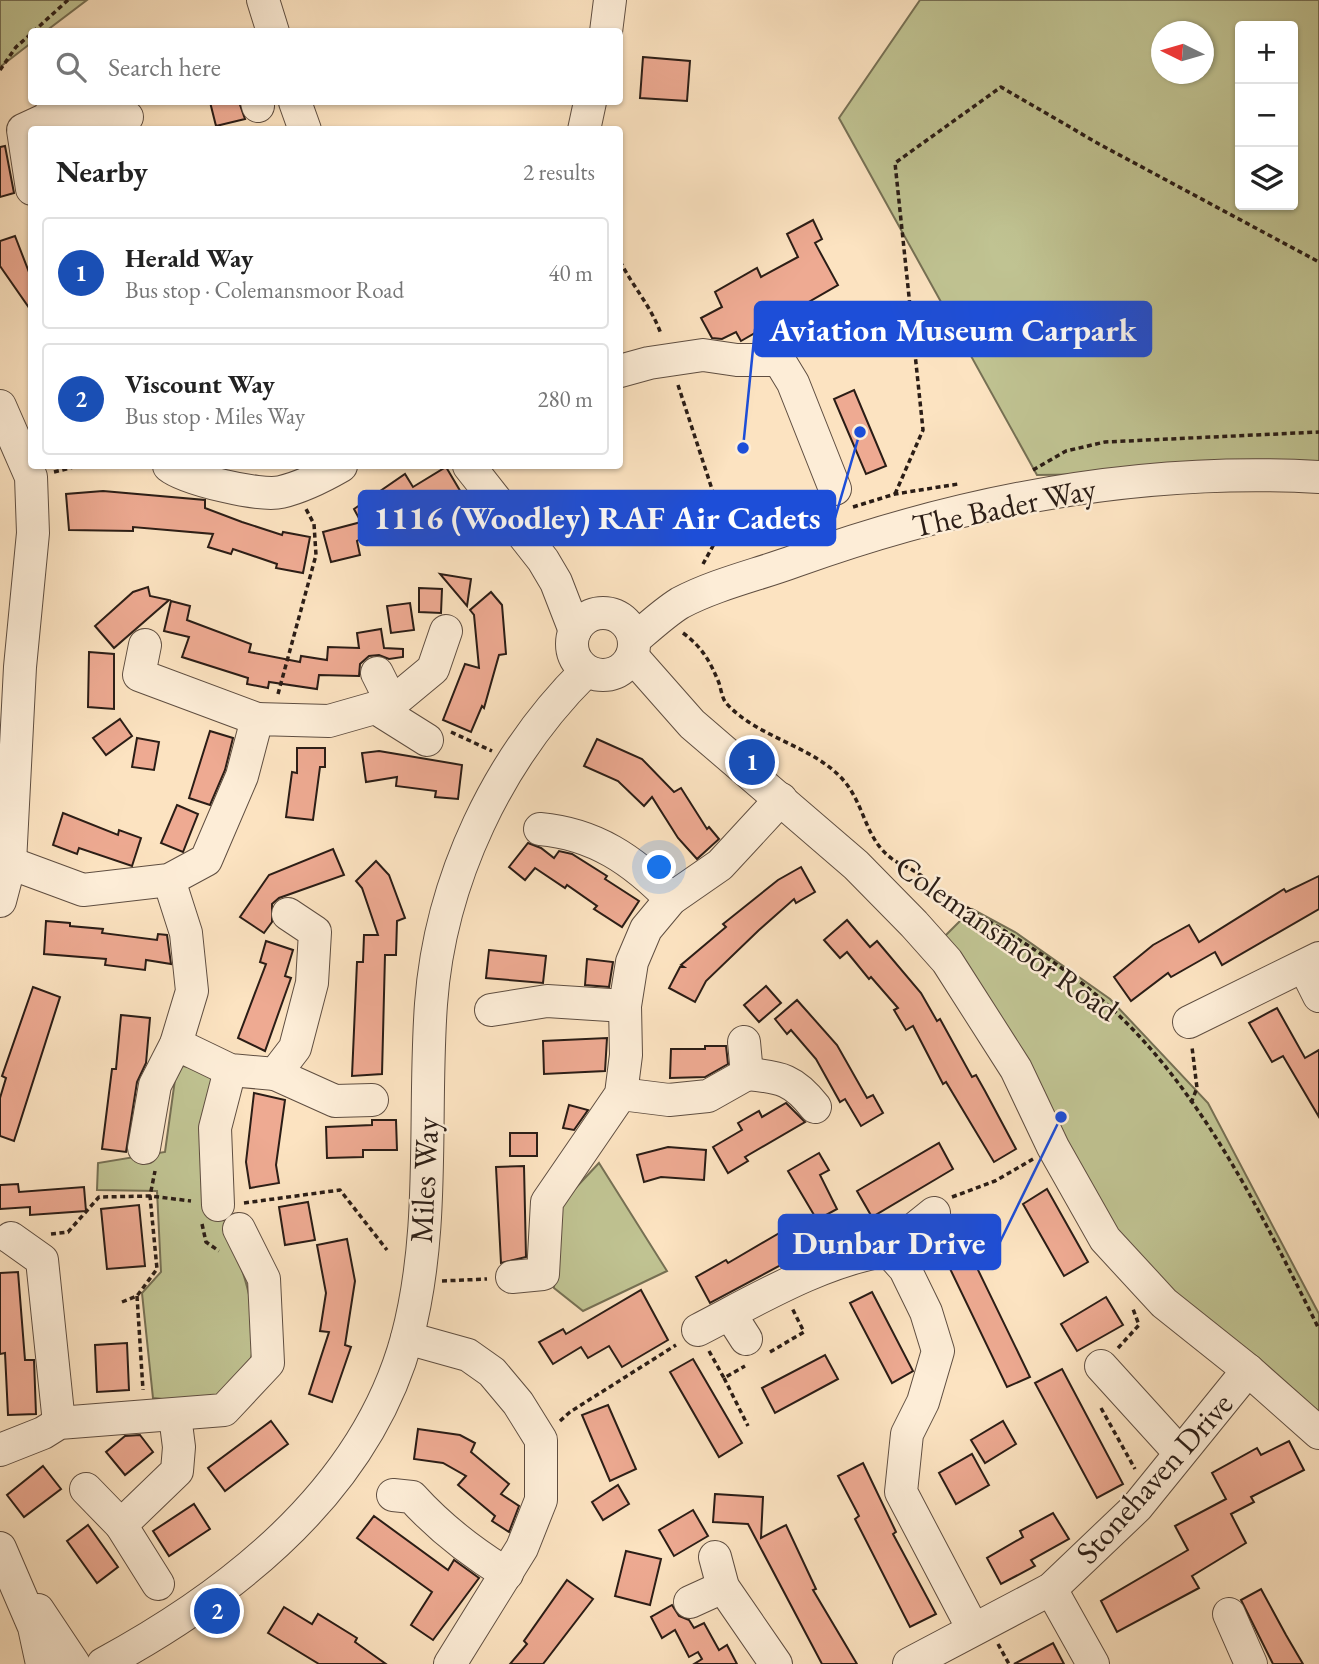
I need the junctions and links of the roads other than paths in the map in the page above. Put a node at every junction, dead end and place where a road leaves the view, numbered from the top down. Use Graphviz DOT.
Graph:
graph roads {
  1 [pos="263,0"];
  2 [pos="610,0"];
  3 [pos="272,28"];
  4 [pos="606,28"];
  5 [pos="296,105"];
  6 [pos="589,105"];
  7 [pos="127,117"];
  8 [pos="32,120"];
  9 [pos="304,126"];
  10 [pos="585,126"];
  11 [pos="623,370"];
  12 [pos="0,406"];
  13 [pos="174,469"];
  14 [pos="471,469"];
  15 [pos="316,474"];
  16 [pos="1319,477"];
  17 [pos="836,504"];
  18 [pos="543,560"];
  19 [pos="446,631"];
  20 [pos="622,631"];
  21 [pos="585,656"];
  22 [pos="10,667"];
  23 [pos="138,673"];
  24 [pos="377,673"];
  25 [pos="384,706"];
  26 [pos="264,719"];
  27 [pos="692,724"];
  28 [pos="427,740"];
  29 [pos="781,799"];
  30 [pos="564,823"];
  31 [pos="10,863"];
  32 [pos="169,880"];
  33 [pos="671,899"];
  34 [pos="0,901"];
  35 [pos="288,914"];
  36 [pos="1311,962"];
  37 [pos="1319,996"];
  38 [pos="625,1006"];
  39 [pos="491,1010"];
  40 [pos="1189,1022"];
  41 [pos="744,1042"];
  42 [pos="176,1044"];
  43 [pos="230,1070"];
  44 [pos="275,1074"];
  45 [pos="747,1074"];
  46 [pos="621,1094"];
  47 [pos="372,1100"];
  48 [pos="815,1107"];
  49 [pos="150,1158"];
  50 [pos="218,1205"];
  51 [pos="934,1213"];
  52 [pos="239,1229"];
  53 [pos="10,1238"];
  54 [pos="888,1250"];
  55 [pos="512,1277"];
  56 [pos="698,1330"];
  57 [pos="407,1338"];
  58 [pos="1101,1366"];
  59 [pos="1248,1370"];
  60 [pos="160,1416"];
  61 [pos="59,1423"];
  62 [pos="1319,1433"];
  63 [pos="0,1450"];
  64 [pos="1180,1453"];
  65 [pos="86,1489"];
  66 [pos="408,1491"];
  67 [pos="121,1525"];
  68 [pos="0,1548"];
  69 [pos="715,1557"];
  70 [pos="507,1574"];
  71 [pos="15,1577"];
  72 [pos="230,1582"];
  73 [pos="159,1584"];
  74 [pos="723,1587"];
  75 [pos="1051,1589"];
  76 [pos="690,1602"];
  77 [pos="1228,1614"];
  78 [pos="973,1629"];
  79 [pos="42,1664"];
  80 [pos="74,1664"];
  81 [pos="103,1664"];
  82 [pos="143,1664"];
  83 [pos="450,1664"];
  84 [pos="776,1664"];
  85 [pos="909,1664"];
  86 [pos="1093,1664"];
  87 [pos="1251,1664"];
  1 -- 3 [label="street"];
  2 -- 4 [label="street"];
  5 -- 9 [label="street"];
  6 -- 10 [label="street"];
  7 -- 8 [label="street"];
  11 -- 17 [label="street"];
  12 -- 22 [label="street"];
  13 -- 15 [label="street"];
  14 -- 18 [label="street"];
  16 -- 20 [label="street, The Bader Way"];
  18 -- 20 [label="street, Colemansmoor Road"];
  18 -- 21 [label="street"];
  19 -- 25 [label="street"];
  20 -- 21 [label="street"];
  20 -- 21 [label="street"];
  20 -- 27 [label="street, Colemansmoor Road"];
  21 -- 27 [label="street, Colemansmoor Road"];
  21 -- 57 [label="street, Miles Way"];
  22 -- 31 [label="street"];
  23 -- 26 [label="street"];
  24 -- 25 [label="street"];
  25 -- 26 [label="street"];
  25 -- 28 [label="street"];
  26 -- 32 [label="street"];
  27 -- 29 [label="street, Colemansmoor Road"];
  29 -- 33 [label="street"];
  29 -- 59 [label="street, Colemansmoor Road"];
  30 -- 33 [label="street"];
  31 -- 32 [label="street"];
  31 -- 34 [label="street"];
  32 -- 42 [label="street"];
  33 -- 38 [label="street"];
  35 -- 44 [label="street"];
  36 -- 37 [label="street"];
  36 -- 40 [label="street"];
  38 -- 39 [label="street"];
  38 -- 46 [label="street"];
  41 -- 45 [label="street"];
  42 -- 43 [label="street"];
  42 -- 49 [label="street"];
  43 -- 44 [label="street"];
  43 -- 50 [label="street"];
  44 -- 47 [label="street"];
  45 -- 46 [label="street"];
  45 -- 48 [label="street"];
  46 -- 55 [label="street"];
  51 -- 54 [label="street"];
  52 -- 60 [label="street"];
  53 -- 61 [label="street"];
  54 -- 56 [label="street"];
  54 -- 78 [label="street"];
  57 -- 70 [label="street"];
  57 -- 72 [label="street, Miles Way"];
  58 -- 64 [label="street"];
  59 -- 62 [label="street, Colemansmoor Road"];
  59 -- 64 [label="street, Stonehaven Drive"];
  60 -- 61 [label="street"];
  60 -- 67 [label="street"];
  61 -- 63 [label="street"];
  64 -- 75 [label="street, Stonehaven Drive"];
  65 -- 67 [label="street"];
  66 -- 70 [label="street"];
  67 -- 73 [label="street"];
  68 -- 71 [label="street"];
  69 -- 74 [label="street"];
  70 -- 83 [label="street"];
  71 -- 79 [label="street"];
  71 -- 80 [label="street"];
  72 -- 81 [label="street, Miles Way"];
  72 -- 82 [label="street, Miles Way"];
  74 -- 76 [label="street"];
  74 -- 84 [label="street"];
  75 -- 78 [label="street, Stonehaven Drive"];
  75 -- 86 [label="street"];
  77 -- 87 [label="street"];
  78 -- 85 [label="street, Stonehaven Drive"];
}
